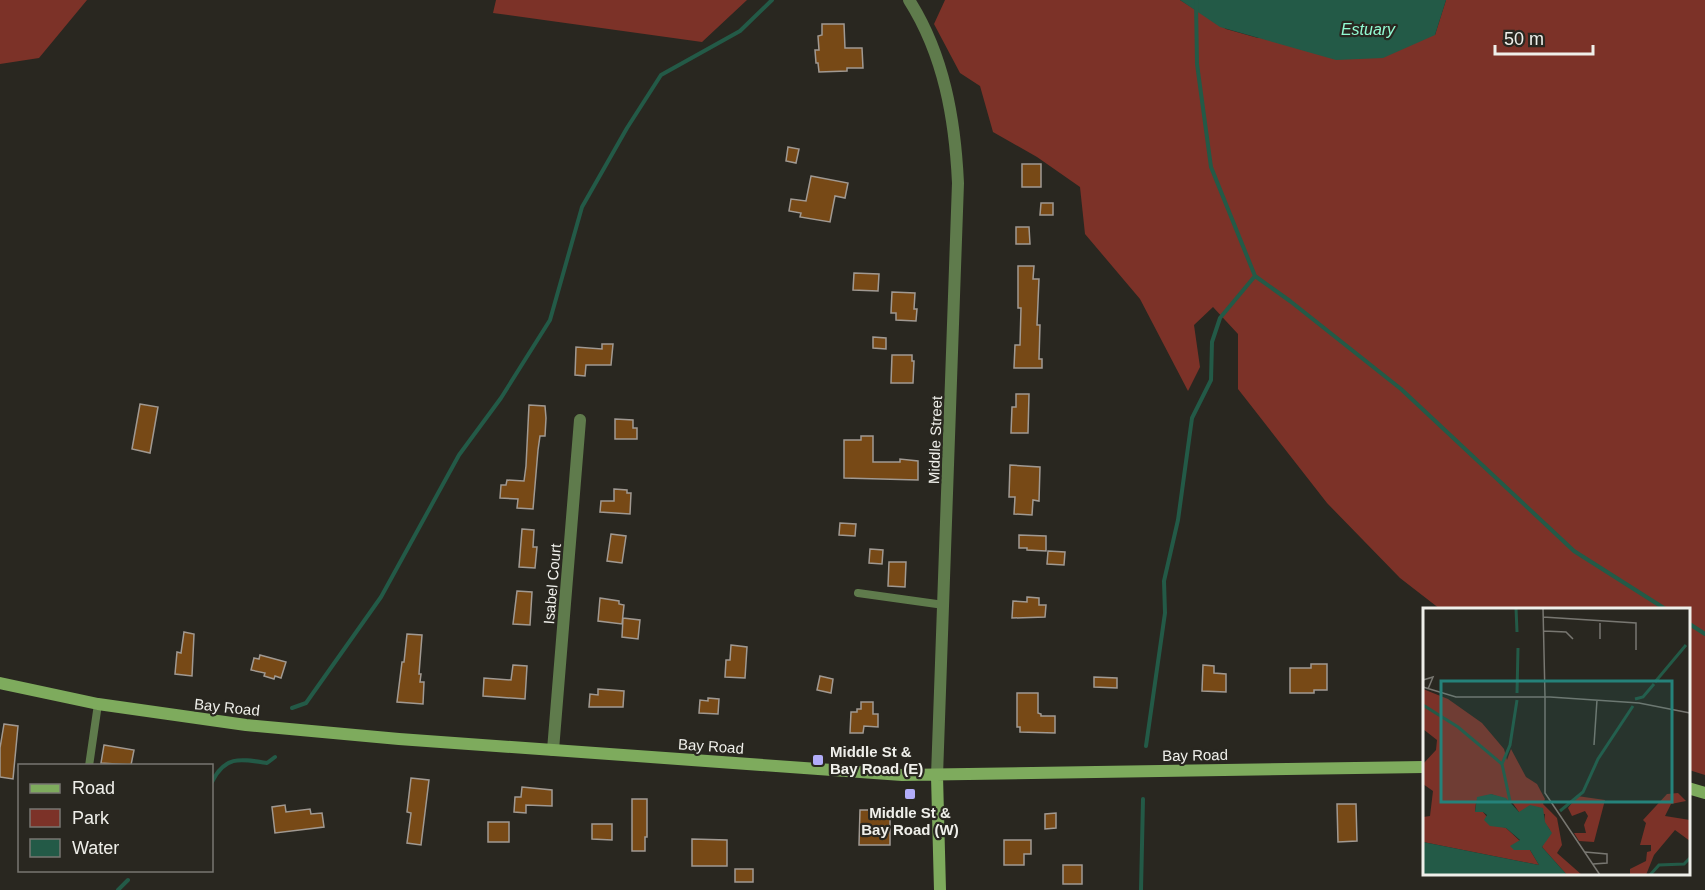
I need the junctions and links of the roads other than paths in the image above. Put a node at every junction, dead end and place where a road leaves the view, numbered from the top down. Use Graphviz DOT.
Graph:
graph roads {
  1 [pos="909,0"];
  2 [pos="580,420"];
  3 [pos="858,593"];
  4 [pos="944,605"];
  5 [pos="0,683"];
  6 [pos="98,704"];
  7 [pos="553,750"];
  8 [pos="89,764"];
  9 [pos="1423,767"];
  10 [pos="937,776"];
  11 [pos="1690,788"];
  12 [pos="1705,793"];
  13 [pos="940,890"];
  1 -- 4 [label="street, Middle Street"];
  2 -- 7 [label="street, Isabel Court"];
  3 -- 4 [label="lane"];
  4 -- 10 [label="street, Middle Street"];
  5 -- 6 [label="main road, Bay Road"];
  6 -- 7 [label="main road, Bay Road"];
  6 -- 8 [label="lane"];
  7 -- 10 [label="main road, Bay Road"];
  9 -- 10 [label="main road, Bay Road"];
  10 -- 13 [label="main road, Middle Street"];
  11 -- 12 [label="main road"];
}
